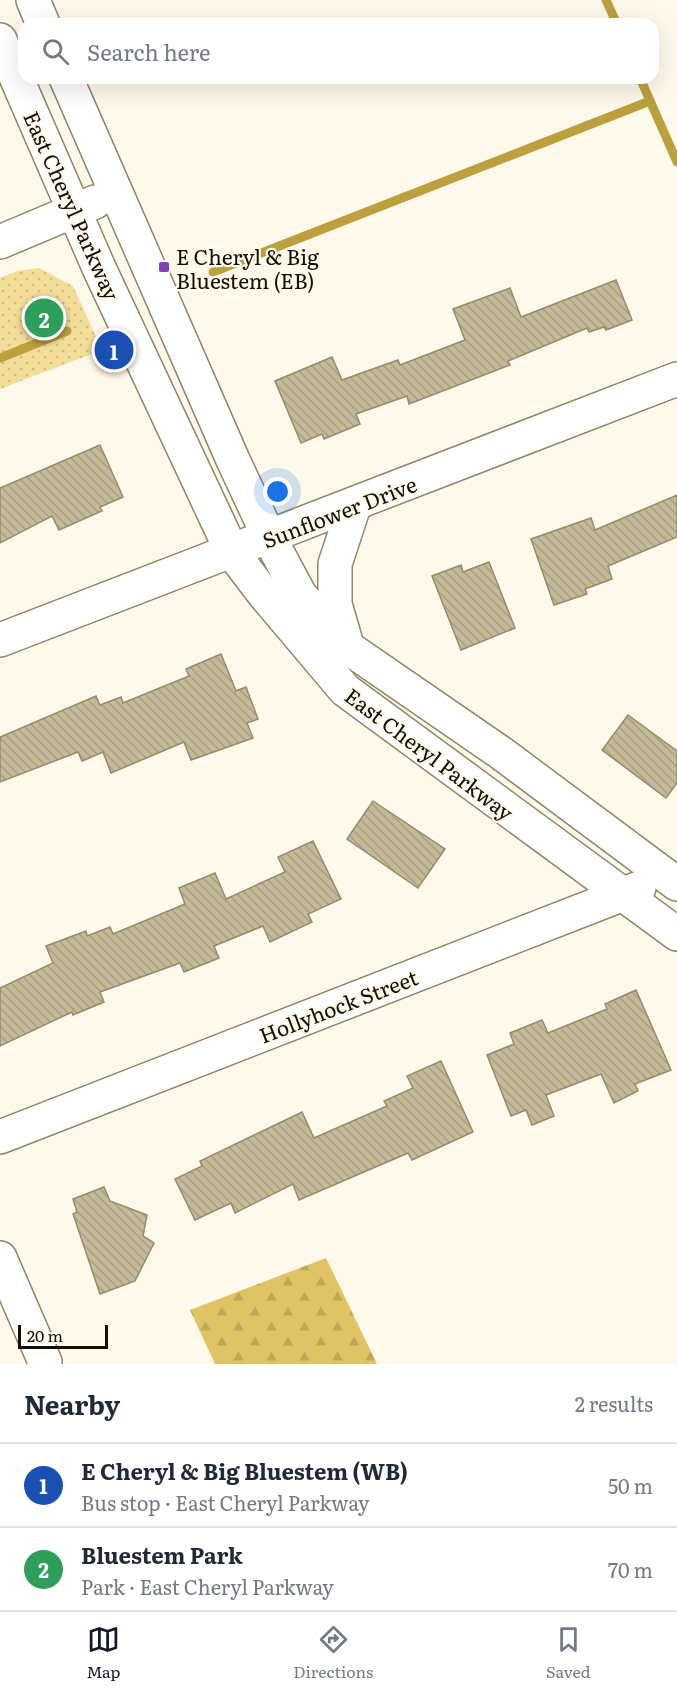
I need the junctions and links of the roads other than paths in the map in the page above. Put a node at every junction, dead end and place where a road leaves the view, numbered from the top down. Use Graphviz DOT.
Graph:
graph roads {
  1 [pos="33,0"];
  2 [pos="40,18"];
  3 [pos="0,40"];
  4 [pos="18,81"];
  5 [pos="19,84"];
  6 [pos="69,84"];
  7 [pos="116,193"];
  8 [pos="75,211"];
  9 [pos="0,242"];
  10 [pos="677,380"];
  11 [pos="354,506"];
  12 [pos="269,537"];
  13 [pos="232,552"];
  14 [pos="0,640"];
  15 [pos="347,647"];
  16 [pos="674,879"];
  17 [pos="621,894"];
  18 [pos="677,934"];
  19 [pos="0,1137"];
  20 [pos="0,1258"];
  21 [pos="45,1362"];
  1 -- 2 [label="street"];
  3 -- 4 [label="street, East Cheryl Parkway"];
  5 -- 8 [label="street, East Cheryl Parkway"];
  6 -- 7 [label="street, East Cheryl Parkway"];
  7 -- 8 [label="street"];
  7 -- 12 [label="street, East Cheryl Parkway"];
  8 -- 9 [label="street"];
  8 -- 13 [label="street, East Cheryl Parkway"];
  10 -- 11 [label="street, Sunflower Drive"];
  11 -- 12 [label="street, Sunflower Drive"];
  11 -- 15 [label="street"];
  12 -- 13 [label="street, Sunflower Drive"];
  12 -- 15 [label="street, East Cheryl Parkway"];
  13 -- 14 [label="street, Sunflower Drive"];
  13 -- 17 [label="street, East Cheryl Parkway"];
  15 -- 16 [label="street, East Cheryl Parkway"];
  16 -- 17 [label="street, Hollyhock Street"];
  17 -- 18 [label="street, East Cheryl Parkway"];
  17 -- 19 [label="street, Hollyhock Street"];
  20 -- 21 [label="street"];
}
